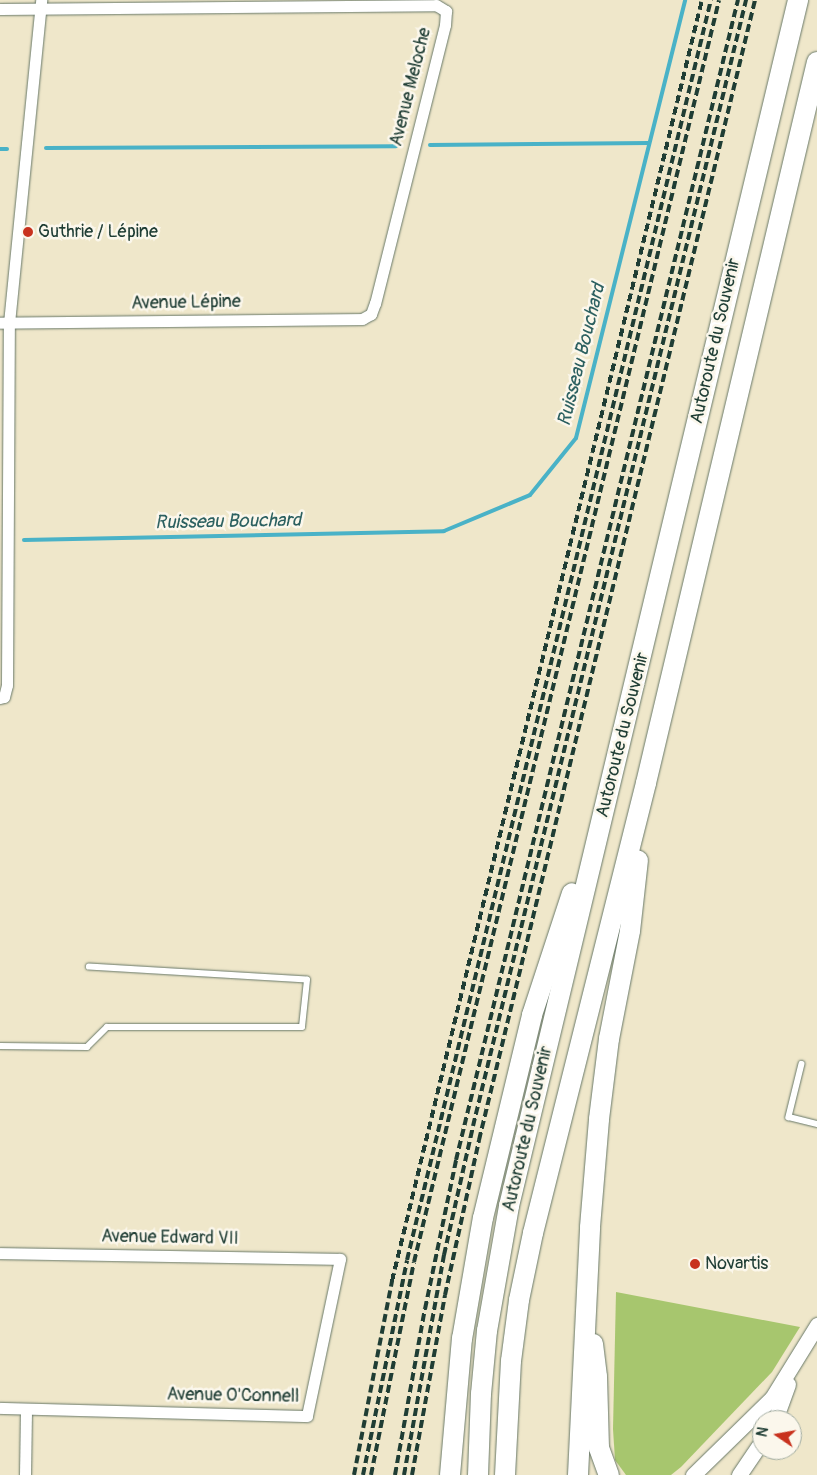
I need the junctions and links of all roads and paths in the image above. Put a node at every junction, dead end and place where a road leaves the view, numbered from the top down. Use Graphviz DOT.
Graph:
graph roads {
  1 [pos="798,0"];
  2 [pos="41,4"];
  3 [pos="0,9"];
  4 [pos="817,62"];
  5 [pos="371,314"];
  6 [pos="5,323"];
  7 [pos="0,698"];
  8 [pos="620,751"];
  9 [pos="646,783"];
  10 [pos="89,967"];
  11 [pos="0,1046"];
  12 [pos="802,1064"];
  13 [pos="817,1124"];
  14 [pos="0,1253"];
  15 [pos="340,1259"];
  16 [pos="587,1296"];
  17 [pos="817,1325"];
  18 [pos="795,1364"];
  19 [pos="0,1408"];
  20 [pos="26,1409"];
  21 [pos="779,1410"];
  22 [pos="752,1456"];
  23 [pos="25,1475"];
  24 [pos="450,1475"];
  25 [pos="478,1475"];
  26 [pos="505,1475"];
  27 [pos="578,1475"];
  28 [pos="609,1475"];
  29 [pos="693,1475"];
  30 [pos="740,1475"];
  1 -- 8 [label="highway, Autoroute du Souvenir"];
  2 -- 3 [label="street, Avenue Meloche"];
  2 -- 5 [label="street, Avenue Meloche"];
  2 -- 6 [label="street"];
  4 -- 9 [label="highway, Autoroute du Souvenir"];
  5 -- 6 [label="street, Avenue Lépine"];
  6 -- 7 [label="street"];
  8 -- 24 [label="highway"];
  8 -- 25 [label="highway, Autoroute du Souvenir"];
  9 -- 16 [label="highway"];
  9 -- 26 [label="highway, Autoroute du Souvenir"];
  10 -- 11 [label="lane"];
  12 -- 13 [label="lane"];
  14 -- 15 [label="street, Avenue Edward VII"];
  15 -- 20 [label="street, Avenue O'Connell"];
  16 -- 27 [label="highway"];
  16 -- 28 [label="highway"];
  17 -- 18 [label="main road"];
  18 -- 21 [label="main road"];
  18 -- 29 [label="main road"];
  19 -- 20 [label="street, Avenue O'Connell"];
  20 -- 23 [label="street"];
  22 -- 30 [label="main road"];
}
